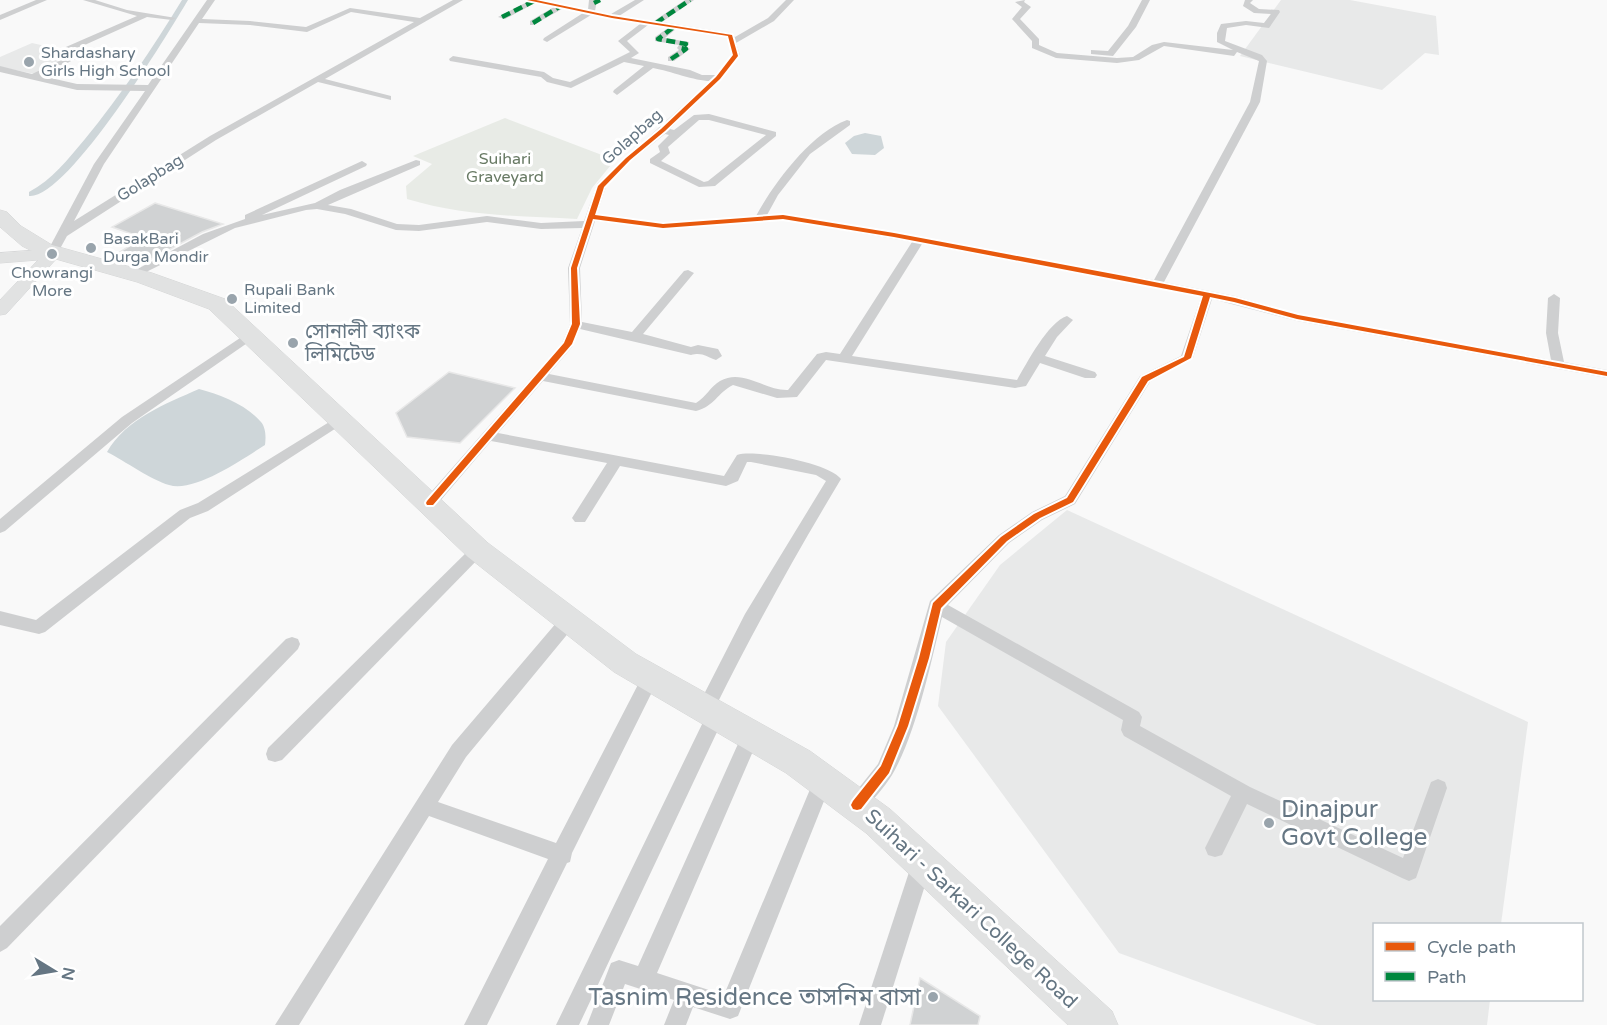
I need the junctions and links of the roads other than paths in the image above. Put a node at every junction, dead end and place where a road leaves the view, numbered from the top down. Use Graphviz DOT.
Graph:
graph roads {
  1 [pos="43,0"];
  2 [pos="87,0"];
  3 [pos="211,0"];
  4 [pos="459,0"];
  5 [pos="572,0"];
  6 [pos="640,0"];
  7 [pos="690,0"];
  8 [pos="790,0"];
  9 [pos="1021,0"];
  10 [pos="1146,0"];
  11 [pos="1250,0"];
  12 [pos="537,1"];
  13 [pos="594,4"];
  14 [pos="561,6"];
  15 [pos="147,14"];
  16 [pos="502,17"];
  17 [pos="612,17"];
  18 [pos="0,18"];
  19 [pos="172,18"];
  20 [pos="198,21"];
  21 [pos="422,21"];
  22 [pos="533,23"];
  23 [pos="652,23"];
  24 [pos="675,26"];
  25 [pos="547,40"];
  26 [pos="732,42"];
  27 [pos="1071,56"];
  28 [pos="1254,56"];
  29 [pos="453,59"];
  30 [pos="623,59"];
  31 [pos="671,59"];
  32 [pos="651,65"];
  33 [pos="0,69"];
  34 [pos="33,77"];
  35 [pos="718,78"];
  36 [pos="319,80"];
  37 [pos="150,88"];
  38 [pos="617,92"];
  39 [pos="388,98"];
  40 [pos="847,123"];
  41 [pos="663,130"];
  42 [pos="676,134"];
  43 [pos="416,162"];
  44 [pos="362,164"];
  45 [pos="317,206"];
  46 [pos="0,216"];
  47 [pos="760,219"];
  48 [pos="590,220"];
  49 [pos="231,226"];
  50 [pos="919,240"];
  51 [pos="57,244"];
  52 [pos="0,258"];
  53 [pos="688,273"];
  54 [pos="134,274"];
  55 [pos="1157,285"];
  56 [pos="1208,295"];
  57 [pos="1554,298"];
  58 [pos="0,310"];
  59 [pos="1067,320"];
  60 [pos="576,324"];
  61 [pos="249,336"];
  62 [pos="635,336"];
  63 [pos="717,356"];
  64 [pos="844,358"];
  65 [pos="1037,358"];
  66 [pos="1558,365"];
  67 [pos="1607,374"];
  68 [pos="1090,375"];
  69 [pos="541,376"];
  70 [pos="339,420"];
  71 [pos="488,436"];
  72 [pos="616,460"];
  73 [pos="430,503"];
  74 [pos="580,518"];
  75 [pos="0,527"];
  76 [pos="478,550"];
  77 [pos="936,606"];
  78 [pos="0,618"];
  79 [pos="569,620"];
  80 [pos="292,644"];
  81 [pos="650,678"];
  82 [pos="710,712"];
  83 [pos="751,735"];
  84 [pos="275,754"];
  85 [pos="824,781"];
  86 [pos="1438,788"];
  87 [pos="1243,793"];
  88 [pos="857,805"];
  89 [pos="425,806"];
  90 [pos="1215,848"];
  91 [pos="563,855"];
  92 [pos="922,863"];
  93 [pos="0,941"];
  94 [pos="643,980"];
  95 [pos="687,994"];
  96 [pos="286,1025"];
  97 [pos="475,1025"];
  98 [pos="567,1025"];
  99 [pos="598,1025"];
  100 [pos="675,1025"];
  101 [pos="870,1025"];
  102 [pos="1098,1025"];
  1 -- 18 [label="street"];
  2 -- 15 [label="street"];
  3 -- 20 [label="street"];
  4 -- 21 [label="street, Golapbag"];
  5 -- 14 [label="street"];
  6 -- 17 [label="street"];
  7 -- 23 [label="street"];
  8 -- 26 [label="street"];
  9 -- 27 [label="street"];
  10 -- 27 [label="street"];
  11 -- 28 [label="street"];
  12 -- 14 [label="street"];
  12 -- 16 [label="street"];
  13 -- 14 [label="street"];
  13 -- 17 [label="street"];
  13 -- 25 [label="street"];
  14 -- 22 [label="street"];
  15 -- 19 [label="street"];
  15 -- 34 [label="street"];
  17 -- 23 [label="street"];
  20 -- 21 [label="street"];
  20 -- 37 [label="street"];
  21 -- 36 [label="street, Golapbag"];
  23 -- 24 [label="street"];
  23 -- 30 [label="street"];
  24 -- 26 [label="street"];
  24 -- 31 [label="street"];
  26 -- 35 [label="street, Golapbag"];
  27 -- 28 [label="street"];
  28 -- 55 [label="street"];
  29 -- 30 [label="street"];
  30 -- 32 [label="street"];
  32 -- 35 [label="street"];
  32 -- 38 [label="street"];
  33 -- 34 [label="street"];
  34 -- 37 [label="street"];
  35 -- 41 [label="street, Golapbag"];
  36 -- 39 [label="street"];
  36 -- 51 [label="street, Golapbag"];
  37 -- 51 [label="street"];
  40 -- 47 [label="street"];
  41 -- 42 [label="street"];
  41 -- 48 [label="street, Golapbag"];
  42 -- 42 [label="street"];
  43 -- 45 [label="street"];
  44 -- 49 [label="street"];
  45 -- 48 [label="street"];
  45 -- 49 [label="street"];
  46 -- 51 [label="highway, Suihari - Sarkari College Road"];
  47 -- 48 [label="street"];
  47 -- 50 [label="street"];
  48 -- 60 [label="street, Golapbag"];
  49 -- 54 [label="street"];
  50 -- 55 [label="street"];
  50 -- 64 [label="street"];
  51 -- 52 [label="street"];
  51 -- 54 [label="highway, Suihari - Sarkari College Road"];
  51 -- 58 [label="street"];
  53 -- 62 [label="street"];
  54 -- 61 [label="highway, Suihari - Sarkari College Road"];
  55 -- 56 [label="street"];
  56 -- 66 [label="street"];
  56 -- 77 [label="street"];
  57 -- 66 [label="street"];
  59 -- 65 [label="street"];
  60 -- 62 [label="street"];
  60 -- 69 [label="street, Golapbag"];
  61 -- 70 [label="highway, Suihari - Sarkari College Road"];
  61 -- 75 [label="street"];
  62 -- 63 [label="street"];
  64 -- 65 [label="street"];
  64 -- 69 [label="street"];
  65 -- 68 [label="street"];
  66 -- 67 [label="street"];
  69 -- 71 [label="street, Golapbag"];
  70 -- 73 [label="highway, Suihari - Sarkari College Road"];
  70 -- 78 [label="street"];
  71 -- 72 [label="street"];
  71 -- 73 [label="street, Golapbag"];
  72 -- 74 [label="street"];
  72 -- 82 [label="street"];
  73 -- 76 [label="highway, Suihari - Sarkari College Road"];
  76 -- 79 [label="highway, Suihari - Sarkari College Road"];
  76 -- 84 [label="street"];
  77 -- 87 [label="street"];
  77 -- 88 [label="street"];
  79 -- 81 [label="highway, Suihari - Sarkari College Road"];
  79 -- 89 [label="street"];
  80 -- 93 [label="street"];
  81 -- 82 [label="highway, Suihari - Sarkari College Road"];
  81 -- 91 [label="street"];
  82 -- 83 [label="highway, Suihari - Sarkari College Road"];
  82 -- 98 [label="street"];
  83 -- 85 [label="highway, Suihari - Sarkari College Road"];
  83 -- 94 [label="street"];
  85 -- 88 [label="highway, Suihari - Sarkari College Road"];
  85 -- 95 [label="street"];
  86 -- 87 [label="street"];
  87 -- 90 [label="street"];
  88 -- 92 [label="highway, Suihari - Sarkari College Road"];
  89 -- 91 [label="street"];
  89 -- 96 [label="street"];
  91 -- 97 [label="street"];
  92 -- 101 [label="street"];
  92 -- 102 [label="highway, Suihari - Sarkari College Road"];
  94 -- 95 [label="street"];
  94 -- 99 [label="street"];
  95 -- 100 [label="street"];
}
